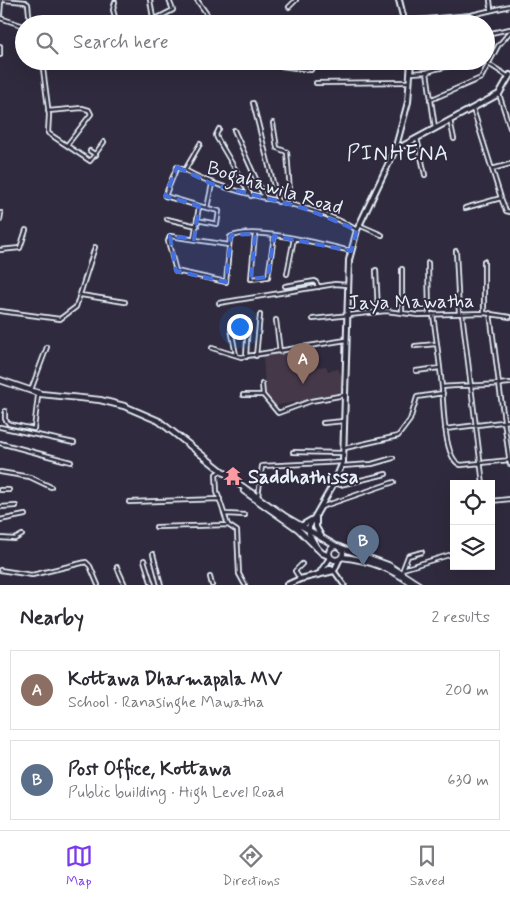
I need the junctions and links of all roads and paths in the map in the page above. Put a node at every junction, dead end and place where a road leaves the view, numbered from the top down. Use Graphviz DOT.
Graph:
graph roads {
  1 [pos="3,0"];
  2 [pos="150,0"];
  3 [pos="169,0"];
  4 [pos="197,0"];
  5 [pos="296,0"];
  6 [pos="399,0"];
  7 [pos="490,0"];
  8 [pos="115,2"];
  9 [pos="0,6"];
  10 [pos="510,6"];
  11 [pos="289,7"];
  12 [pos="491,10"];
  13 [pos="30,15"];
  14 [pos="115,15"];
  15 [pos="152,15"];
  16 [pos="162,15"];
  17 [pos="208,15"];
  18 [pos="403,15"];
  19 [pos="471,15"];
  20 [pos="0,17"];
  21 [pos="15,23"];
  22 [pos="510,31"];
  23 [pos="495,33"];
  24 [pos="0,46"];
  25 [pos="495,51"];
  26 [pos="0,55"];
  27 [pos="495,68"];
  28 [pos="43,70"];
  29 [pos="433,70"];
  30 [pos="484,70"];
  31 [pos="426,72"];
  32 [pos="411,73"];
  33 [pos="510,76"];
  34 [pos="411,82"];
  35 [pos="316,83"];
  36 [pos="499,94"];
  37 [pos="430,100"];
  38 [pos="252,103"];
  39 [pos="472,109"];
  40 [pos="48,111"];
  41 [pos="450,120"];
  42 [pos="273,123"];
  43 [pos="434,128"];
  44 [pos="510,128"];
  45 [pos="219,129"];
  46 [pos="234,130"];
  47 [pos="417,138"];
  48 [pos="454,139"];
  49 [pos="104,142"];
  50 [pos="200,144"];
  51 [pos="67,145"];
  52 [pos="395,150"];
  53 [pos="90,151"];
  54 [pos="96,155"];
  55 [pos="510,164"];
  56 [pos="185,170"];
  57 [pos="492,170"];
  58 [pos="425,176"];
  59 [pos="212,184"];
  60 [pos="251,196"];
  61 [pos="501,198"];
  62 [pos="265,199"];
  63 [pos="278,202"];
  64 [pos="291,205"];
  65 [pos="199,206"];
  66 [pos="207,208"];
  67 [pos="465,208"];
  68 [pos="510,212"];
  69 [pos="1,213"];
  70 [pos="167,219"];
  71 [pos="0,220"];
  72 [pos="197,220"];
  73 [pos="197,226"];
  74 [pos="358,227"];
  75 [pos="26,230"];
  76 [pos="256,234"];
  77 [pos="382,235"];
  78 [pos="274,236"];
  79 [pos="294,238"];
  80 [pos="194,240"];
  81 [pos="229,245"];
  82 [pos="94,247"];
  83 [pos="0,250"];
  84 [pos="456,251"];
  85 [pos="351,252"];
  86 [pos="484,260"];
  87 [pos="428,263"];
  88 [pos="402,269"];
  89 [pos="376,270"];
  90 [pos="287,274"];
  91 [pos="347,285"];
  92 [pos="284,286"];
  93 [pos="319,287"];
  94 [pos="81,295"];
  95 [pos="125,302"];
  96 [pos="219,303"];
  97 [pos="0,311"];
  98 [pos="378,312"];
  99 [pos="402,312"];
  100 [pos="461,313"];
  101 [pos="484,313"];
  102 [pos="490,313"];
  103 [pos="431,314"];
  104 [pos="260,315"];
  105 [pos="347,315"];
  106 [pos="510,317"];
  107 [pos="313,319"];
  108 [pos="276,320"];
  109 [pos="237,322"];
  110 [pos="231,329"];
  111 [pos="346,340"];
  112 [pos="436,344"];
  113 [pos="415,346"];
  114 [pos="47,347"];
  115 [pos="212,348"];
  116 [pos="280,352"];
  117 [pos="236,355"];
  118 [pos="256,356"];
  119 [pos="246,357"];
  120 [pos="439,368"];
  121 [pos="416,371"];
  122 [pos="0,381"];
  123 [pos="510,383"];
  124 [pos="262,384"];
  125 [pos="499,384"];
  126 [pos="470,386"];
  127 [pos="442,387"];
  128 [pos="30,391"];
  129 [pos="443,393"];
  130 [pos="346,394"];
  131 [pos="243,395"];
  132 [pos="263,395"];
  133 [pos="38,396"];
  134 [pos="100,401"];
  135 [pos="5,411"];
  136 [pos="345,421"];
  137 [pos="504,421"];
  138 [pos="510,421"];
  139 [pos="322,423"];
  140 [pos="0,426"];
  141 [pos="475,426"];
  142 [pos="34,429"];
  143 [pos="444,429"];
  144 [pos="40,431"];
  145 [pos="0,443"];
  146 [pos="74,443"];
  147 [pos="345,450"];
  148 [pos="294,452"];
  149 [pos="393,458"];
  150 [pos="510,460"];
  151 [pos="70,462"];
  152 [pos="480,463"];
  153 [pos="342,464"];
  154 [pos="510,464"];
  155 [pos="0,472"];
  156 [pos="219,472"];
  157 [pos="386,474"];
  158 [pos="297,479"];
  159 [pos="482,480"];
  160 [pos="394,482"];
  161 [pos="334,484"];
  162 [pos="51,487"];
  163 [pos="0,490"];
  164 [pos="9,490"];
  165 [pos="258,497"];
  166 [pos="221,499"];
  167 [pos="510,499"];
  168 [pos="495,501"];
  169 [pos="129,502"];
  170 [pos="16,506"];
  171 [pos="0,507"];
  172 [pos="321,507"];
  173 [pos="226,514"];
  174 [pos="245,515"];
  175 [pos="25,516"];
  176 [pos="314,518"];
  177 [pos="0,520"];
  178 [pos="228,525"];
  179 [pos="301,526"];
  180 [pos="156,527"];
  181 [pos="308,531"];
  182 [pos="22,535"];
  183 [pos="0,538"];
  184 [pos="322,538"];
  185 [pos="337,547"];
  186 [pos="317,548"];
  187 [pos="422,552"];
  188 [pos="154,554"];
  189 [pos="449,555"];
  190 [pos="330,558"];
  191 [pos="341,558"];
  192 [pos="144,560"];
  193 [pos="302,564"];
  194 [pos="117,567"];
  195 [pos="0,570"];
  196 [pos="332,570"];
  197 [pos="321,571"];
  198 [pos="403,571"];
  199 [pos="316,575"];
  200 [pos="210,577"];
  201 [pos="300,579"];
  202 [pos="98,585"];
  203 [pos="125,585"];
  204 [pos="152,585"];
  205 [pos="161,585"];
  206 [pos="212,585"];
  207 [pos="245,585"];
  208 [pos="288,585"];
  209 [pos="344,585"];
  210 [pos="414,585"];
  211 [pos="419,585"];
  1 -- 9 [label="street"];
  1 -- 13 [label="street"];
  2 -- 15 [label="street"];
  3 -- 16 [label="street"];
  4 -- 17 [label="street"];
  5 -- 11 [label="street"];
  6 -- 18 [label="main road"];
  7 -- 12 [label="street"];
  8 -- 14 [label="street"];
  9 -- 20 [label="street"];
  10 -- 12 [label="street"];
  12 -- 19 [label="street"];
  20 -- 21 [label="street"];
  22 -- 23 [label="street"];
  22 -- 25 [label="street"];
  24 -- 26 [label="street"];
  27 -- 33 [label="street"];
  28 -- 40 [label="street"];
  29 -- 31 [label="street"];
  30 -- 37 [label="street"];
  31 -- 32 [label="street"];
  31 -- 37 [label="street"];
  32 -- 34 [label="main road"];
  33 -- 36 [label="main road"];
  34 -- 35 [label="street"];
  34 -- 52 [label="main road"];
  36 -- 39 [label="main road"];
  36 -- 44 [label="street"];
  37 -- 43 [label="street"];
  38 -- 63 [label="street"];
  39 -- 41 [label="main road"];
  39 -- 57 [label="street"];
  40 -- 51 [label="street"];
  40 -- 51 [label="street"];
  41 -- 43 [label="main road"];
  41 -- 48 [label="street"];
  42 -- 64 [label="street"];
  43 -- 47 [label="main road"];
  45 -- 60 [label="street"];
  46 -- 62 [label="street"];
  47 -- 52 [label="main road"];
  47 -- 58 [label="street"];
  49 -- 54 [label="street"];
  50 -- 56 [label="street, Bogahawila Road"];
  51 -- 54 [label="street"];
  52 -- 74 [label="main road"];
  53 -- 54 [label="street"];
  55 -- 57 [label="street"];
  56 -- 59 [label="street, Bogahawila Road"];
  56 -- 65 [label="street"];
  57 -- 61 [label="street"];
  59 -- 60 [label="street, Bogahawila Road"];
  59 -- 66 [label="street"];
  60 -- 62 [label="street, Bogahawila Road"];
  61 -- 67 [label="street"];
  61 -- 68 [label="street"];
  62 -- 63 [label="street, Bogahawila Road"];
  63 -- 64 [label="street, Bogahawila Road"];
  64 -- 74 [label="street, Bogahawila Road"];
  65 -- 66 [label="street"];
  65 -- 72 [label="street"];
  66 -- 72 [label="street"];
  69 -- 71 [label="street"];
  70 -- 73 [label="street"];
  72 -- 73 [label="street"];
  73 -- 80 [label="street"];
  74 -- 77 [label="street, Bogahawila Road"];
  74 -- 85 [label="main road"];
  75 -- 83 [label="street"];
  76 -- 78 [label="street"];
  76 -- 78 [label="street"];
  76 -- 81 [label="street"];
  78 -- 79 [label="street"];
  79 -- 85 [label="street"];
  79 -- 90 [label="street"];
  80 -- 81 [label="street"];
  80 -- 81 [label="street"];
  82 -- 94 [label="street"];
  84 -- 100 [label="street"];
  85 -- 91 [label="main road"];
  86 -- 101 [label="street"];
  87 -- 103 [label="street"];
  88 -- 99 [label="street"];
  89 -- 98 [label="street"];
  91 -- 93 [label="street"];
  91 -- 105 [label="main road"];
  92 -- 93 [label="street"];
  93 -- 96 [label="street"];
  94 -- 95 [label="street"];
  94 -- 97 [label="street"];
  98 -- 99 [label="street, Jaya Mawatha"];
  98 -- 105 [label="street, Jaya Mawatha"];
  99 -- 103 [label="street, Jaya Mawatha"];
  100 -- 101 [label="street, Jaya Mawatha"];
  100 -- 103 [label="street, Jaya Mawatha"];
  100 -- 126 [label="street"];
  101 -- 102 [label="street, Jaya Mawatha"];
  102 -- 106 [label="street, Jaya Mawatha"];
  102 -- 125 [label="street"];
  103 -- 112 [label="street"];
  104 -- 118 [label="street"];
  105 -- 107 [label="street, Jaya Mawatha"];
  105 -- 111 [label="main road"];
  108 -- 116 [label="street"];
  109 -- 119 [label="street"];
  110 -- 117 [label="street"];
  111 -- 116 [label="street"];
  111 -- 130 [label="main road"];
  112 -- 113 [label="street"];
  112 -- 120 [label="street"];
  114 -- 128 [label="street"];
  115 -- 117 [label="street"];
  116 -- 118 [label="street"];
  117 -- 119 [label="street"];
  118 -- 119 [label="street"];
  120 -- 121 [label="street"];
  120 -- 127 [label="street"];
  122 -- 128 [label="highway"];
  122 -- 133 [label="highway"];
  123 -- 125 [label="street"];
  124 -- 132 [label="street"];
  125 -- 126 [label="street"];
  125 -- 137 [label="street"];
  126 -- 127 [label="street"];
  126 -- 141 [label="street"];
  127 -- 129 [label="street"];
  128 -- 134 [label="highway"];
  129 -- 143 [label="street"];
  129 -- 147 [label="street"];
  130 -- 132 [label="street"];
  130 -- 136 [label="main road"];
  131 -- 132 [label="street"];
  133 -- 134 [label="highway"];
  133 -- 142 [label="street"];
  134 -- 156 [label="highway"];
  134 -- 165 [label="highway"];
  135 -- 142 [label="street"];
  136 -- 139 [label="street"];
  136 -- 147 [label="main road"];
  137 -- 138 [label="street"];
  137 -- 141 [label="street"];
  137 -- 150 [label="street"];
  140 -- 146 [label="street"];
  141 -- 143 [label="street"];
  141 -- 152 [label="street"];
  142 -- 144 [label="street"];
  143 -- 152 [label="street"];
  145 -- 151 [label="street"];
  147 -- 148 [label="street"];
  147 -- 153 [label="main road"];
  149 -- 153 [label="street"];
  150 -- 152 [label="street"];
  150 -- 154 [label="street"];
  152 -- 159 [label="street"];
  153 -- 161 [label="main road"];
  153 -- 165 [label="street"];
  155 -- 162 [label="street"];
  156 -- 166 [label="street"];
  156 -- 186 [label="highway"];
  157 -- 161 [label="street"];
  158 -- 161 [label="street"];
  160 -- 172 [label="street"];
  161 -- 172 [label="main road"];
  163 -- 164 [label="street"];
  165 -- 179 [label="highway"];
  166 -- 169 [label="street"];
  166 -- 173 [label="street"];
  167 -- 168 [label="street"];
  170 -- 171 [label="street"];
  172 -- 176 [label="main road"];
  173 -- 174 [label="street"];
  173 -- 178 [label="street"];
  175 -- 177 [label="street"];
  176 -- 179 [label="main road"];
  176 -- 181 [label="main road"];
  176 -- 184 [label="main road"];
  178 -- 180 [label="street"];
  178 -- 207 [label="street"];
  179 -- 181 [label="highway"];
  181 -- 184 [label="highway"];
  181 -- 186 [label="main road"];
  182 -- 183 [label="street"];
  184 -- 185 [label="highway"];
  185 -- 190 [label="highway"];
  185 -- 191 [label="highway"];
  185 -- 198 [label="highway"];
  186 -- 190 [label="highway"];
  187 -- 198 [label="street"];
  188 -- 205 [label="street"];
  189 -- 198 [label="street"];
  190 -- 191 [label="highway"];
  190 -- 196 [label="main road"];
  190 -- 197 [label="main road"];
  191 -- 196 [label="main road"];
  191 -- 210 [label="highway"];
  192 -- 204 [label="street"];
  193 -- 201 [label="street"];
  194 -- 203 [label="street"];
  195 -- 202 [label="street"];
  196 -- 197 [label="main road"];
  196 -- 199 [label="main road"];
  196 -- 209 [label="street"];
  197 -- 199 [label="main road"];
  198 -- 211 [label="highway"];
  199 -- 201 [label="main road"];
  200 -- 206 [label="street"];
  201 -- 208 [label="main road"];
}
